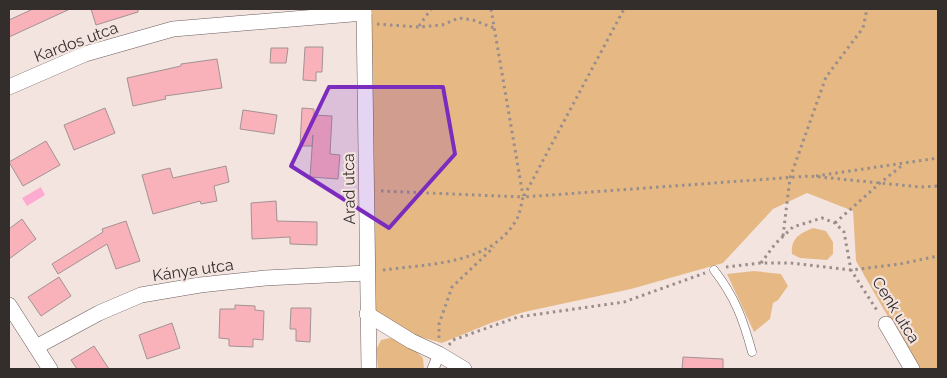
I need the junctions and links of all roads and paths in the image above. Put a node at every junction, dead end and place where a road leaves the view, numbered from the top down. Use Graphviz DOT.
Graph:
graph roads {
  1 [pos="432,9"];
  2 [pos="491,9"];
  3 [pos="624,9"];
  4 [pos="867,9"];
  5 [pos="364,15"];
  6 [pos="418,27"];
  7 [pos="494,28"];
  8 [pos="9,87"];
  9 [pos="938,158"];
  10 [pos="904,163"];
  11 [pos="810,176"];
  12 [pos="790,178"];
  13 [pos="880,183"];
  14 [pos="938,186"];
  15 [pos="366,191"];
  16 [pos="523,197"];
  17 [pos="836,224"];
  18 [pos="783,236"];
  19 [pos="496,245"];
  20 [pos="938,256"];
  21 [pos="760,263"];
  22 [pos="714,270"];
  23 [pos="851,270"];
  24 [pos="367,273"];
  25 [pos="9,305"];
  26 [pos="367,314"];
  27 [pos="886,324"];
  28 [pos="36,347"];
  29 [pos="752,352"];
  30 [pos="439,354"];
  31 [pos="50,369"];
  32 [pos="369,369"];
  33 [pos="433,369"];
  34 [pos="464,369"];
  35 [pos="912,369"];
  1 -- 6 [label="path"];
  2 -- 7 [label="path"];
  3 -- 16 [label="path"];
  4 -- 12 [label="path"];
  5 -- 6 [label="path"];
  5 -- 8 [label="street, Kardos utca"];
  5 -- 15 [label="street, Arad utca"];
  6 -- 7 [label="path"];
  7 -- 16 [label="path"];
  9 -- 10 [label="path"];
  10 -- 11 [label="path"];
  10 -- 13 [label="path"];
  11 -- 12 [label="path"];
  11 -- 13 [label="path"];
  12 -- 16 [label="path"];
  12 -- 18 [label="path"];
  13 -- 14 [label="path"];
  13 -- 17 [label="path"];
  15 -- 16 [label="path"];
  15 -- 24 [label="street, Arad utca"];
  16 -- 19 [label="path"];
  17 -- 18 [label="path"];
  17 -- 23 [label="path"];
  18 -- 21 [label="path"];
  19 -- 24 [label="path"];
  19 -- 30 [label="path"];
  20 -- 23 [label="path"];
  21 -- 22 [label="path"];
  21 -- 23 [label="path"];
  22 -- 29 [label="lane"];
  22 -- 30 [label="path"];
  23 -- 27 [label="path, Cenk utca"];
  24 -- 26 [label="street, Arad utca"];
  24 -- 28 [label="street, Kánya utca"];
  25 -- 28 [label="street"];
  26 -- 30 [label="street"];
  26 -- 32 [label="street, Arad utca"];
  27 -- 35 [label="street, Cenk utca"];
  28 -- 31 [label="street"];
  30 -- 33 [label="street"];
  30 -- 34 [label="street"];
}
